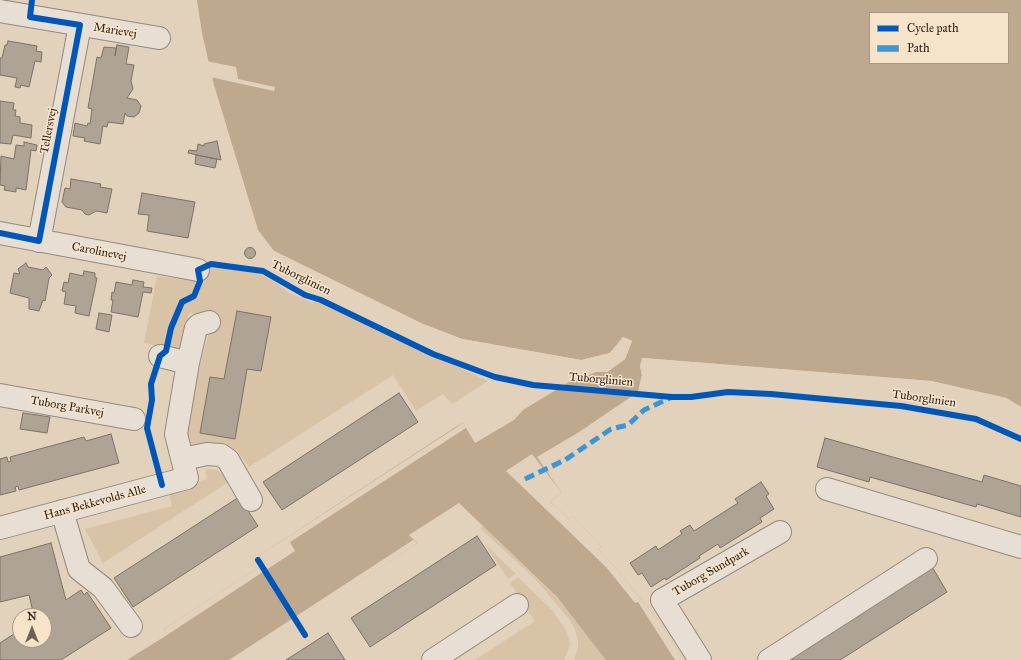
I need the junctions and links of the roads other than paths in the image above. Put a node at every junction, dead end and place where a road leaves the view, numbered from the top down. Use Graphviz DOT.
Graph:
graph roads {
  1 [pos="31,8"];
  2 [pos="0,11"];
  3 [pos="80,25"];
  4 [pos="159,38"];
  5 [pos="0,233"];
  6 [pos="39,241"];
  7 [pos="198,270"];
  8 [pos="209,322"];
  9 [pos="160,356"];
  10 [pos="188,363"];
  11 [pos="0,394"];
  12 [pos="134,419"];
  13 [pos="183,459"];
  14 [pos="827,489"];
  15 [pos="251,500"];
  16 [pos="62,511"];
  17 [pos="0,528"];
  18 [pos="780,532"];
  19 [pos="1021,547"];
  20 [pos="926,559"];
  21 [pos="517,605"];
  22 [pos="132,626"];
  23 [pos="433,660"];
  24 [pos="700,660"];
  25 [pos="769,660"];
  1 -- 2 [label="street, Marievej"];
  1 -- 3 [label="street, Marievej"];
  3 -- 4 [label="street, Marievej"];
  3 -- 6 [label="street, Tellersvej"];
  5 -- 6 [label="street, Carolinevej"];
  6 -- 7 [label="street, Carolinevej"];
  8 -- 10 [label="street, Hans Bekkevolds Alle"];
  9 -- 10 [label="street"];
  10 -- 13 [label="street, Hans Bekkevolds Alle"];
  11 -- 12 [label="street, Tuborg Parkvej"];
  13 -- 15 [label="street"];
  13 -- 16 [label="street, Hans Bekkevolds Alle"];
  14 -- 19 [label="street"];
  16 -- 17 [label="street, Hans Bekkevolds Alle"];
  16 -- 22 [label="street"];
  18 -- 24 [label="street, Tuborg Sundpark"];
  20 -- 25 [label="street"];
  21 -- 23 [label="street"];
}
